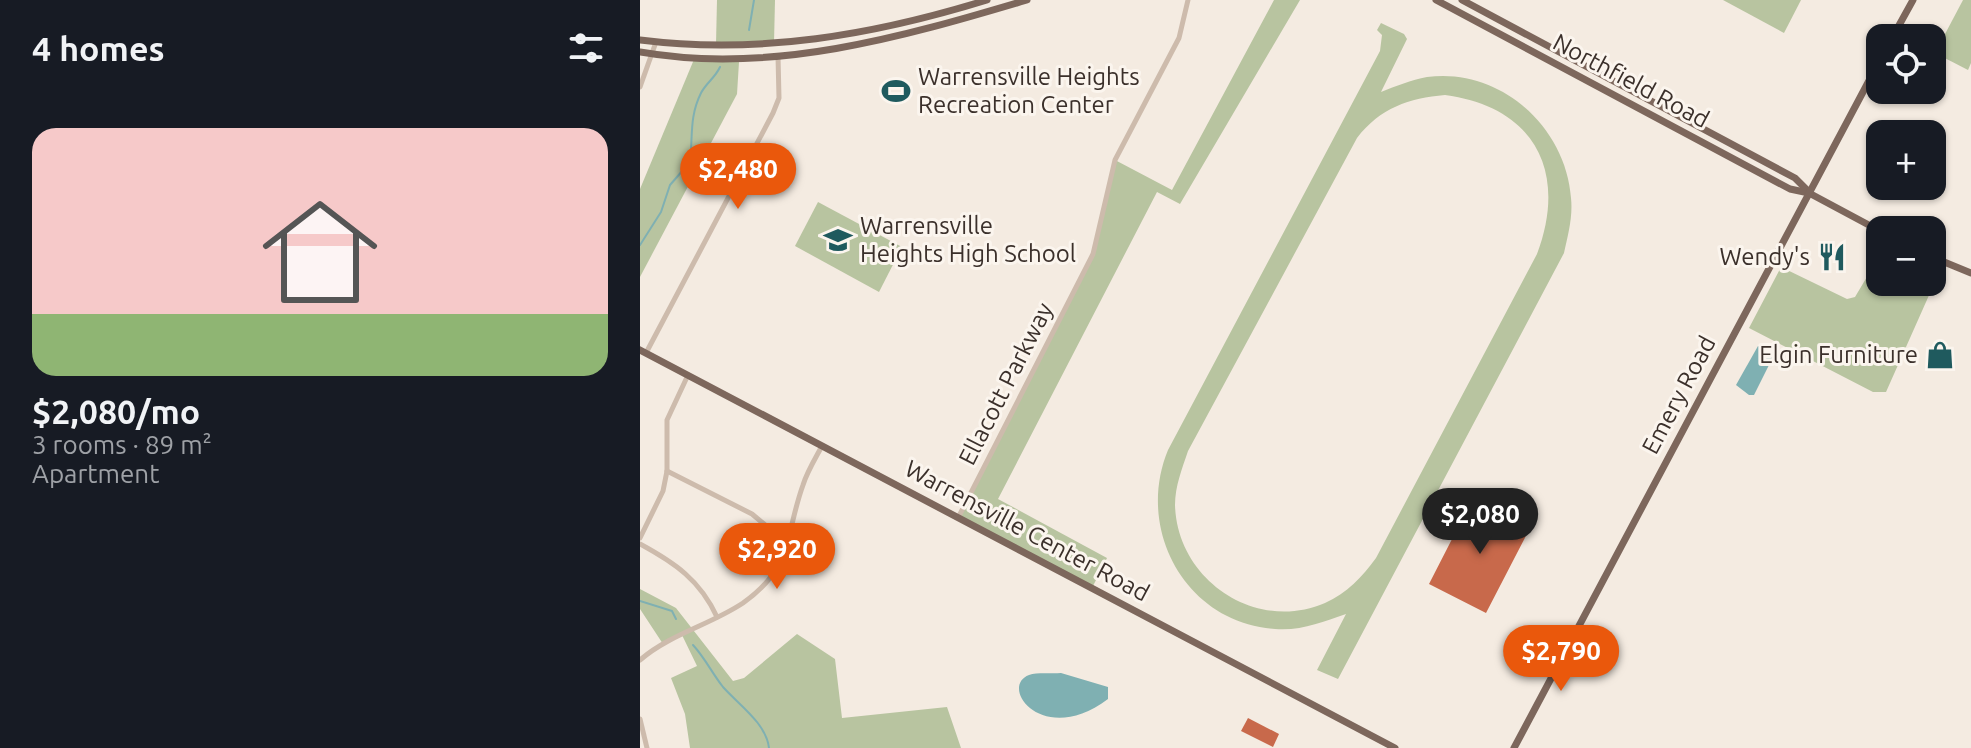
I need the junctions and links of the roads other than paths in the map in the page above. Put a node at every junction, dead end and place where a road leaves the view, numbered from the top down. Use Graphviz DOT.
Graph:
graph roads {
  1 [pos="987,0"];
  2 [pos="1027,0"];
  3 [pos="1188,0"];
  4 [pos="1436,0"];
  5 [pos="1462,0"];
  6 [pos="1913,0"];
  7 [pos="1486,13"];
  8 [pos="1480,24"];
  9 [pos="1900,24"];
  10 [pos="640,40"];
  11 [pos="1539,41"];
  12 [pos="656,42"];
  13 [pos="640,52"];
  14 [pos="1534,52"];
  15 [pos="653,55"];
  16 [pos="778,56"];
  17 [pos="1866,86"];
  18 [pos="640,87"];
  19 [pos="1629,89"];
  20 [pos="1624,100"];
  21 [pos="1726,141"];
  22 [pos="1720,152"];
  23 [pos="1809,193"];
  24 [pos="1866,224"];
  25 [pos="1946,263"];
  26 [pos="1971,273"];
  27 [pos="643,352"];
  28 [pos="688,375"];
  29 [pos="822,446"];
  30 [pos="667,471"];
  31 [pos="958,518"];
  32 [pos="640,541"];
  33 [pos="788,545"];
  34 [pos="717,617"];
  35 [pos="640,660"];
  36 [pos="640,719"];
  37 [pos="647,748"];
  38 [pos="1395,748"];
  39 [pos="1514,748"];
  1 -- 12 [label="main road"];
  2 -- 16 [label="main road"];
  3 -- 31 [label="street, Ellacott Parkway"];
  4 -- 8 [label="main road, Northfield Road"];
  5 -- 7 [label="main road, Northfield Road"];
  6 -- 9 [label="main road"];
  7 -- 8 [label="main road"];
  7 -- 11 [label="main road, Northfield Road"];
  8 -- 14 [label="main road, Northfield Road"];
  10 -- 12 [label="main road"];
  11 -- 14 [label="main road"];
  11 -- 19 [label="main road, Northfield Road"];
  12 -- 15 [label="street"];
  13 -- 15 [label="main road"];
  14 -- 20 [label="main road, Northfield Road"];
  15 -- 16 [label="main road"];
  15 -- 18 [label="street"];
  16 -- 27 [label="street"];
  17 -- 23 [label="main road, Emery Road"];
  19 -- 20 [label="main road"];
  19 -- 21 [label="main road, Northfield Road"];
  20 -- 22 [label="main road, Northfield Road"];
  21 -- 22 [label="main road"];
  21 -- 23 [label="main road, Northfield Road"];
  22 -- 23 [label="main road, Northfield Road"];
  23 -- 24 [label="main road, Northfield Road"];
  23 -- 39 [label="main road, Emery Road"];
  25 -- 26 [label="main road"];
  27 -- 28 [label="main road, Warrensville Center Road"];
  28 -- 29 [label="main road, Warrensville Center Road"];
  28 -- 30 [label="street"];
  29 -- 31 [label="main road, Warrensville Center Road"];
  29 -- 33 [label="street"];
  30 -- 32 [label="street"];
  30 -- 33 [label="street"];
  31 -- 38 [label="main road, Warrensville Center Road"];
  32 -- 34 [label="street"];
  33 -- 34 [label="street"];
  34 -- 35 [label="street"];
  36 -- 37 [label="street"];
}
